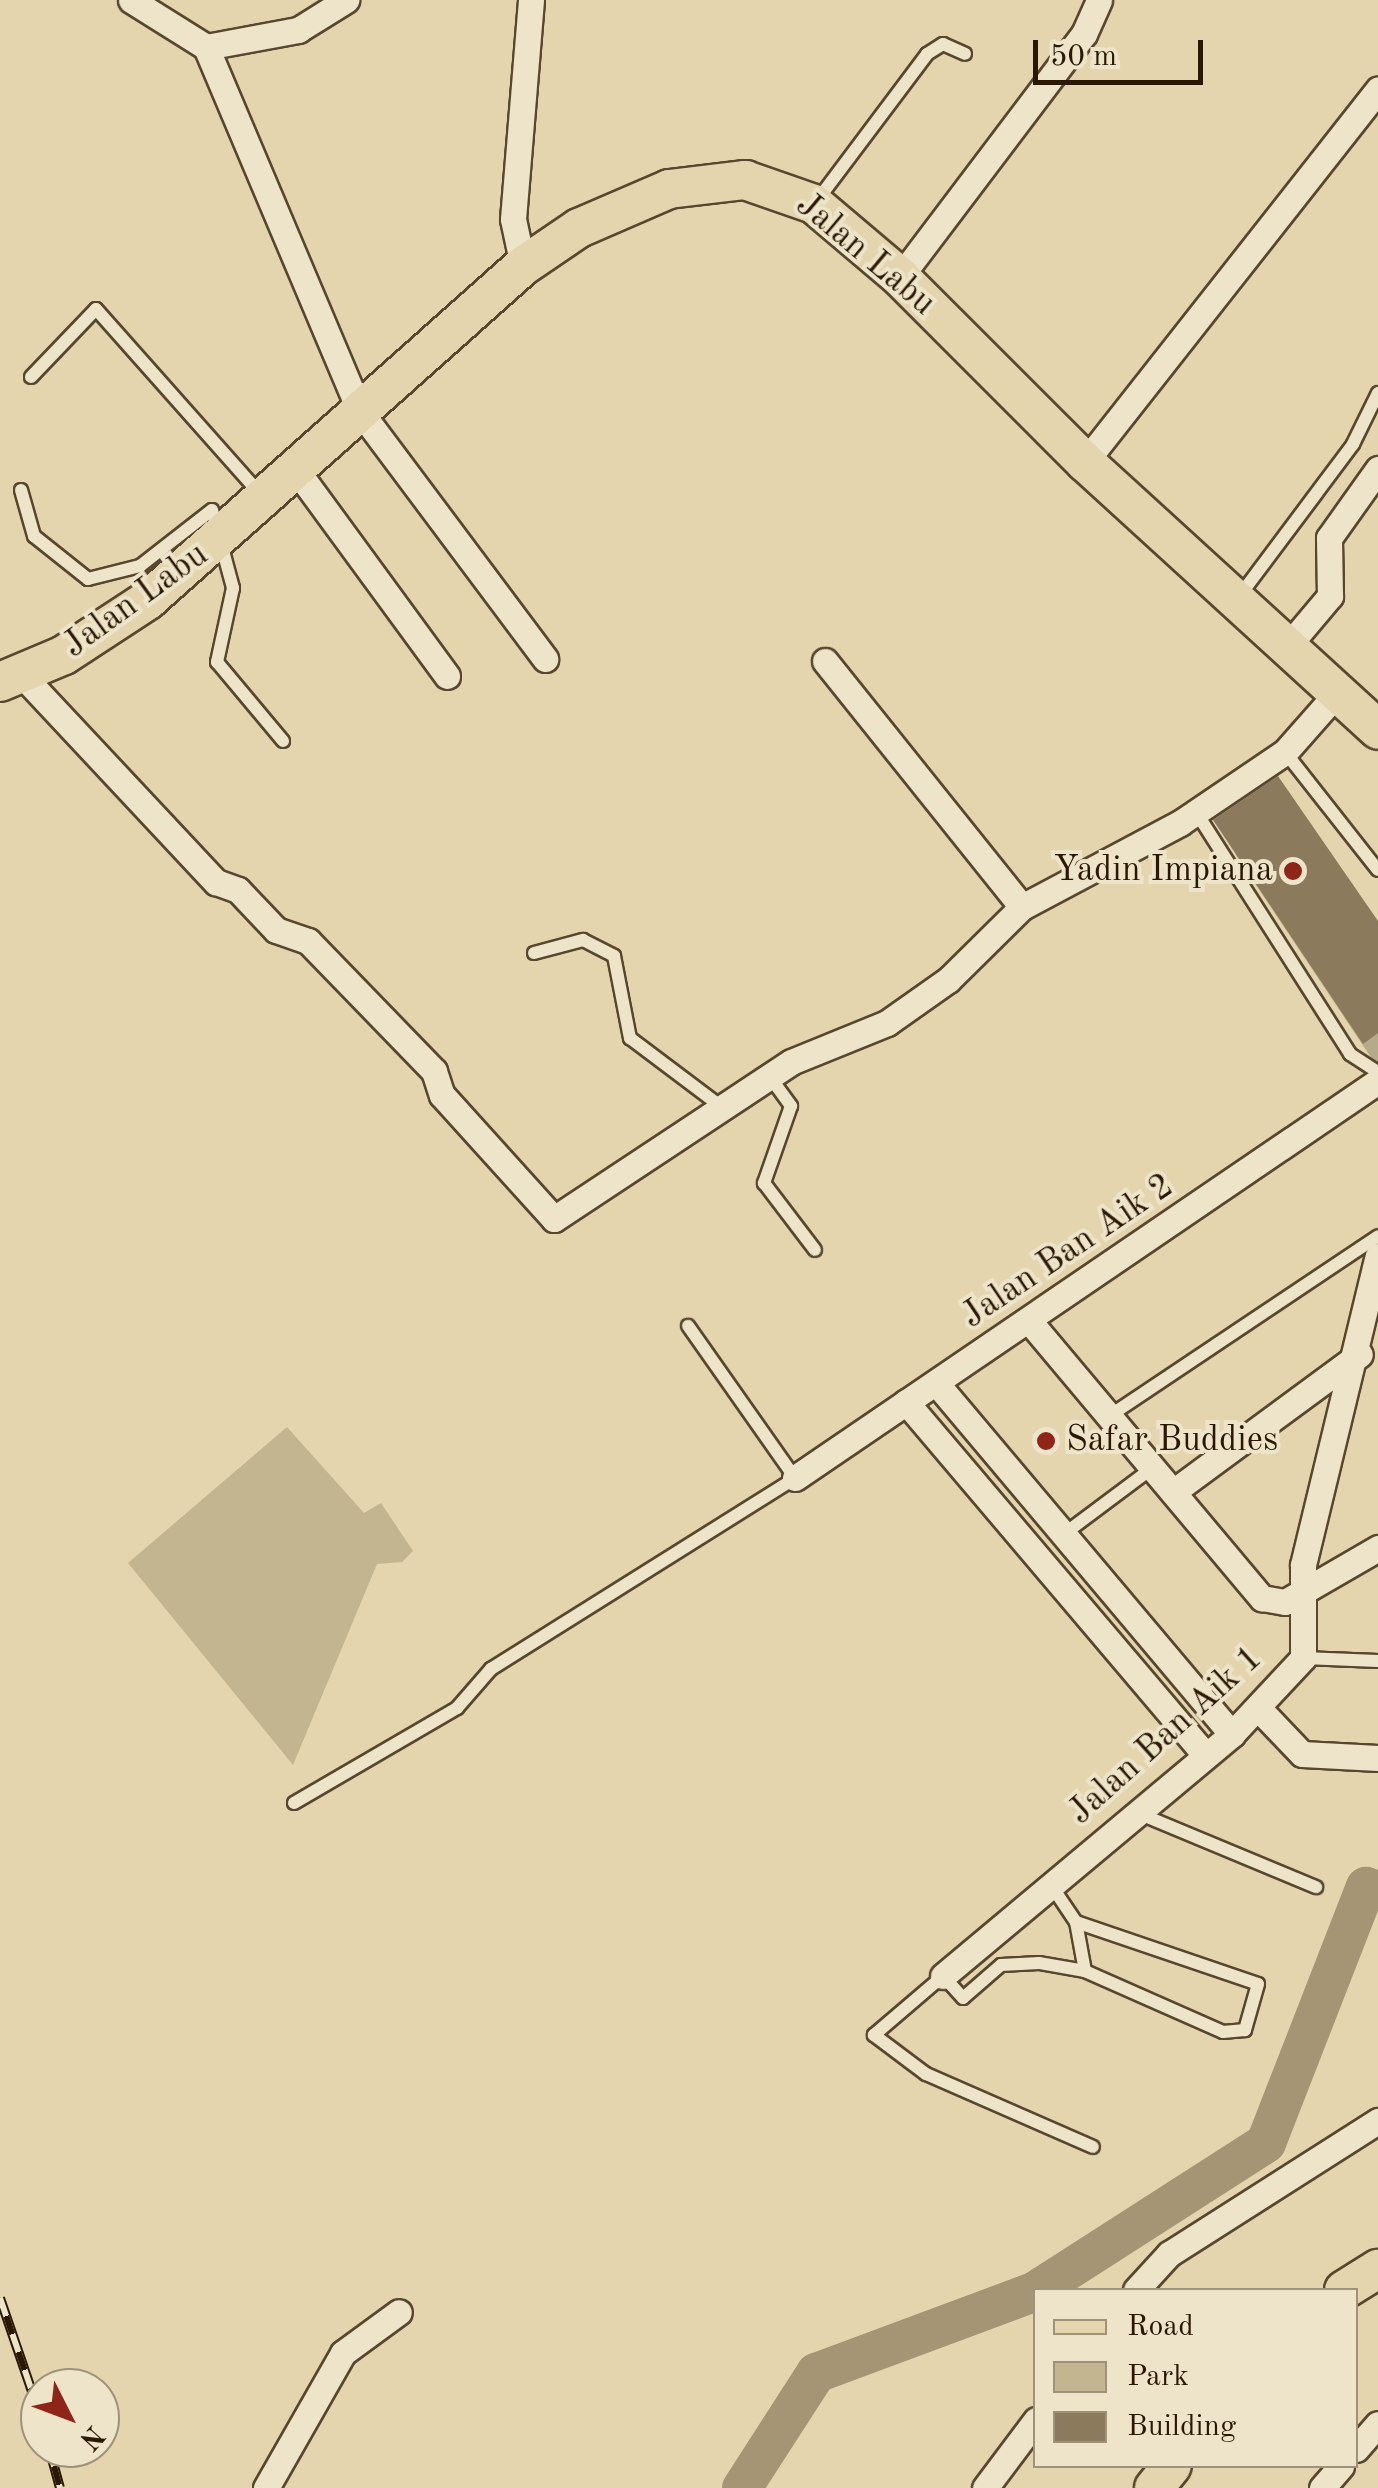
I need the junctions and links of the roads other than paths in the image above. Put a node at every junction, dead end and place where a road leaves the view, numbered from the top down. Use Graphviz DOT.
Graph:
graph roads {
  1 [pos="131,0"];
  2 [pos="346,0"];
  3 [pos="531,0"];
  4 [pos="1098,8"];
  5 [pos="206,48"];
  6 [pos="965,54"];
  7 [pos="1378,90"];
  8 [pos="814,204"];
  9 [pos="523,266"];
  10 [pos="900,277"];
  11 [pos="31,377"];
  12 [pos="1378,393"];
  13 [pos="359,410"];
  14 [pos="1085,462"];
  15 [pos="1378,470"];
  16 [pos="297,471"];
  17 [pos="21,490"];
  18 [pos="266,501"];
  19 [pos="224,538"];
  20 [pos="1236,600"];
  21 [pos="1288,648"];
  22 [pos="545,660"];
  23 [pos="825,661"];
  24 [pos="447,676"];
  25 [pos="11,679"];
  26 [pos="1337,693"];
  27 [pos="1378,730"];
  28 [pos="282,741"];
  29 [pos="1285,752"];
  30 [pos="1196,812"];
  31 [pos="1378,870"];
  32 [pos="1022,907"];
  33 [pos="534,953"];
  34 [pos="1378,1072"];
  35 [pos="770,1077"];
  36 [pos="1372,1092"];
  37 [pos="725,1110"];
  38 [pos="1378,1236"];
  39 [pos="815,1250"];
  40 [pos="1378,1256"];
  41 [pos="1030,1322"];
  42 [pos="688,1326"];
  43 [pos="1367,1341"];
  44 [pos="936,1384"];
  45 [pos="906,1402"];
  46 [pos="1108,1417"];
  47 [pos="1151,1468"];
  48 [pos="795,1478"];
  49 [pos="1172,1492"];
  50 [pos="1064,1534"];
  51 [pos="1378,1548"];
  52 [pos="1304,1592"];
  53 [pos="1303,1658"];
  54 [pos="1378,1660"];
  55 [pos="1259,1710"];
  56 [pos="1232,1734"];
  57 [pos="1205,1754"];
  58 [pos="1378,1758"];
  59 [pos="294,1802"];
  60 [pos="1135,1812"];
  61 [pos="1051,1885"];
  62 [pos="1316,1887"];
  63 [pos="1076,1922"];
  64 [pos="1084,1971"];
  65 [pos="943,1976"];
  66 [pos="1378,2121"];
  67 [pos="1093,2147"];
  68 [pos="1378,2269"];
  69 [pos="1138,2288"];
  70 [pos="1347,2288"];
  71 [pos="398,2312"];
  72 [pos="1033,2424"];
  73 [pos="1378,2424"];
  74 [pos="1358,2448"];
  75 [pos="1170,2468"];
  76 [pos="1340,2468"];
  77 [pos="266,2488"];
  78 [pos="985,2488"];
  79 [pos="1154,2488"];
  80 [pos="1322,2488"];
  1 -- 5 [label="street"];
  2 -- 5 [label="street"];
  3 -- 9 [label="street"];
  4 -- 10 [label="street"];
  5 -- 13 [label="street"];
  6 -- 8 [label="lane"];
  7 -- 14 [label="street"];
  8 -- 9 [label="main road, Jalan Labu"];
  8 -- 10 [label="main road, Jalan Labu"];
  9 -- 13 [label="main road, Jalan Labu"];
  10 -- 14 [label="main road, Jalan Labu"];
  11 -- 18 [label="lane"];
  12 -- 20 [label="lane"];
  13 -- 16 [label="main road, Jalan Labu"];
  13 -- 22 [label="street"];
  14 -- 20 [label="main road, Jalan Labu"];
  15 -- 21 [label="street"];
  16 -- 18 [label="main road, Jalan Labu"];
  16 -- 24 [label="street"];
  17 -- 19 [label="lane"];
  18 -- 19 [label="main road, Jalan Labu"];
  19 -- 25 [label="main road, Jalan Labu"];
  19 -- 28 [label="lane"];
  20 -- 21 [label="main road, Jalan Labu"];
  21 -- 26 [label="main road, Jalan Labu"];
  23 -- 32 [label="street"];
  25 -- 37 [label="street"];
  26 -- 27 [label="main road, Jalan Labu"];
  26 -- 29 [label="street"];
  29 -- 30 [label="street"];
  29 -- 31 [label="lane"];
  30 -- 32 [label="street"];
  30 -- 34 [label="lane"];
  32 -- 35 [label="street"];
  33 -- 37 [label="lane"];
  35 -- 37 [label="street"];
  35 -- 39 [label="lane"];
  36 -- 41 [label="street, Jalan Ban Aik 2"];
  38 -- 46 [label="lane"];
  40 -- 43 [label="street, Jalan Ban Aik 1"];
  41 -- 44 [label="street, Jalan Ban Aik 2"];
  41 -- 46 [label="street"];
  42 -- 48 [label="lane"];
  43 -- 49 [label="street"];
  43 -- 52 [label="street, Jalan Ban Aik 1"];
  44 -- 45 [label="street, Jalan Ban Aik 2"];
  44 -- 50 [label="street"];
  45 -- 48 [label="street, Jalan Ban Aik 2"];
  45 -- 57 [label="street"];
  46 -- 47 [label="street"];
  47 -- 49 [label="street"];
  47 -- 50 [label="lane"];
  48 -- 59 [label="lane"];
  49 -- 52 [label="street"];
  50 -- 56 [label="street"];
  51 -- 52 [label="street"];
  52 -- 53 [label="street, Jalan Ban Aik 1"];
  53 -- 54 [label="lane"];
  53 -- 55 [label="street, Jalan Ban Aik 1"];
  55 -- 56 [label="street, Jalan Ban Aik 1"];
  55 -- 58 [label="street"];
  56 -- 57 [label="street, Jalan Ban Aik 1"];
  57 -- 60 [label="street, Jalan Ban Aik 1"];
  60 -- 61 [label="street, Jalan Ban Aik 1"];
  60 -- 62 [label="lane"];
  61 -- 63 [label="lane"];
  61 -- 65 [label="street, Jalan Ban Aik 1"];
  63 -- 64 [label="lane"];
  63 -- 64 [label="lane"];
  64 -- 65 [label="lane"];
  65 -- 67 [label="lane"];
  66 -- 69 [label="street"];
  68 -- 70 [label="main road"];
  71 -- 77 [label="street"];
  72 -- 78 [label="street"];
  73 -- 74 [label="street"];
  75 -- 79 [label="main road"];
  76 -- 80 [label="street"];
}
